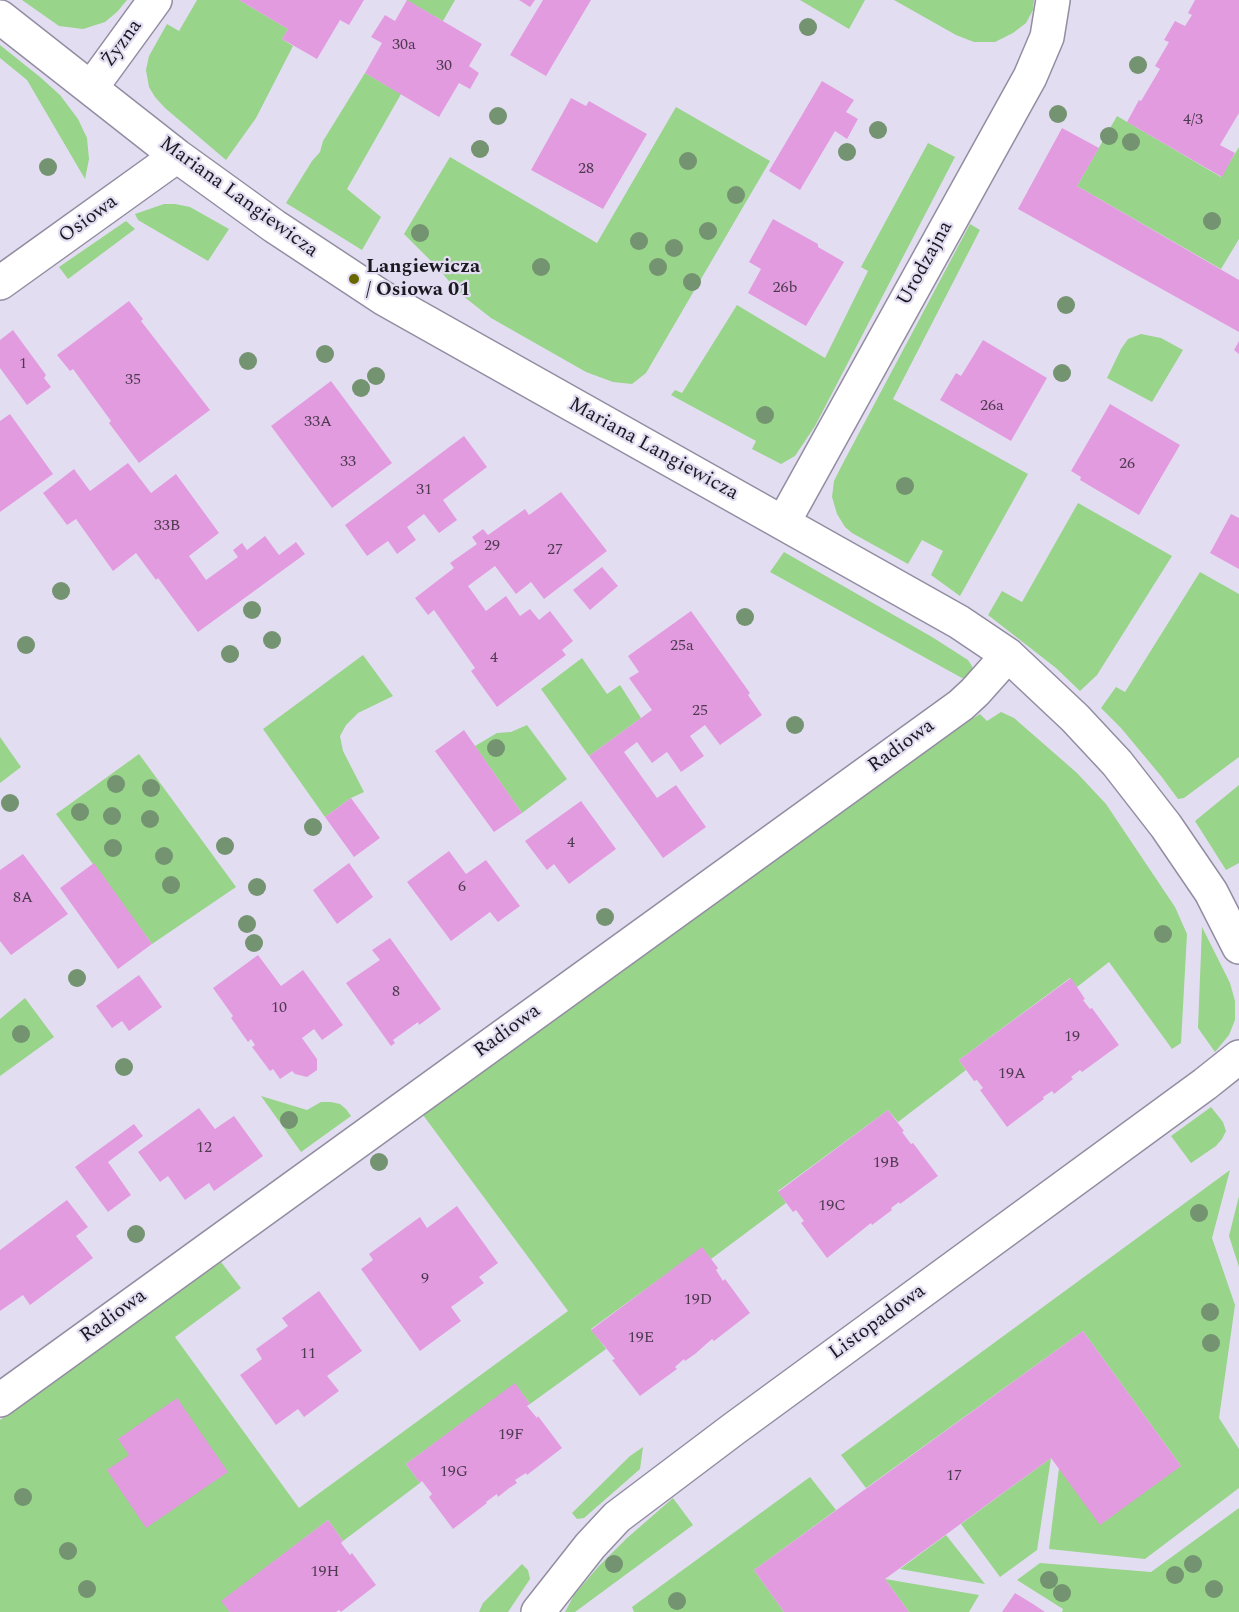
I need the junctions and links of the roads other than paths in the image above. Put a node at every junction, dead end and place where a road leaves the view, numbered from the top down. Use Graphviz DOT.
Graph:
graph roads {
  1 [pos="155,0"];
  2 [pos="1053,0"];
  3 [pos="0,17"];
  4 [pos="91,88"];
  5 [pos="177,156"];
  6 [pos="0,283"];
  7 [pos="783,523"];
  8 [pos="1008,655"];
  9 [pos="1235,933"];
  10 [pos="1239,1057"];
  11 [pos="0,1400"];
  12 [pos="538,1612"];
  1 -- 4 [label="street, Żyzna"];
  2 -- 7 [label="street, Urodzajna"];
  3 -- 4 [label="street, Mariana Langiewicza"];
  4 -- 5 [label="street, Mariana Langiewicza"];
  5 -- 6 [label="street, Osiowa"];
  5 -- 7 [label="street, Mariana Langiewicza"];
  7 -- 8 [label="street, Mariana Langiewicza"];
  8 -- 9 [label="street, Mariana Langiewicza"];
  8 -- 11 [label="street, Radiowa"];
  10 -- 12 [label="street, Listopadowa"];
}
